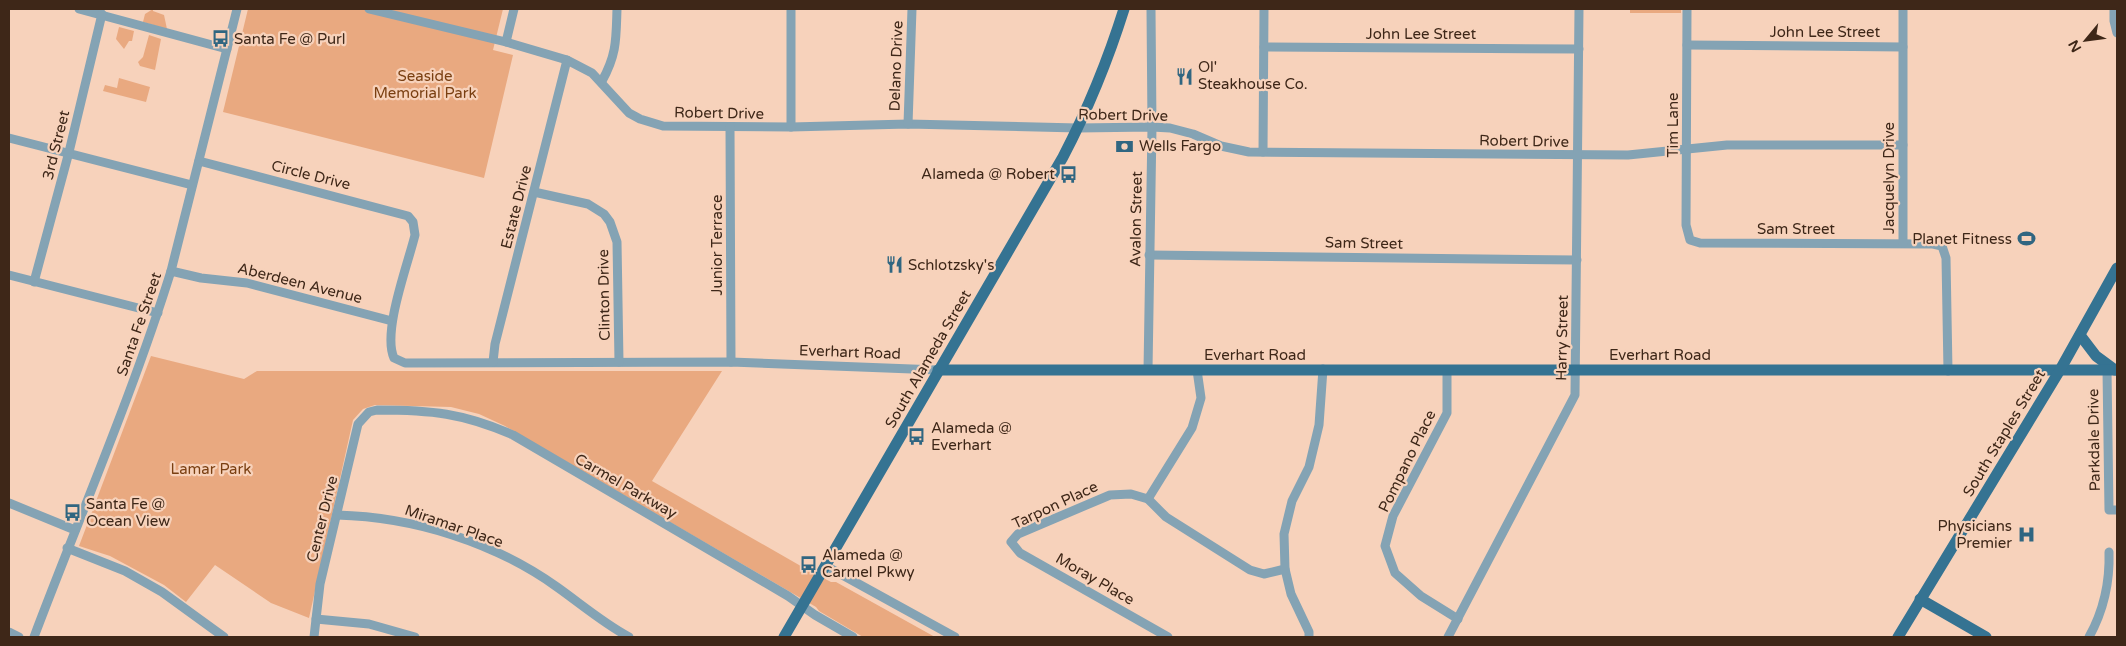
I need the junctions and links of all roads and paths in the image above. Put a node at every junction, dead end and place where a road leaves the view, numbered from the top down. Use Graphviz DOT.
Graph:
graph roads {
  1 [pos="80,9"];
  2 [pos="237,9"];
  3 [pos="369,9"];
  4 [pos="514,9"];
  5 [pos="617,9"];
  6 [pos="791,9"];
  7 [pos="912,9"];
  8 [pos="1124,9"];
  9 [pos="1151,9"];
  10 [pos="1264,9"];
  11 [pos="1578,9"];
  12 [pos="1686,9"];
  13 [pos="1903,9"];
  14 [pos="2114,9"];
  15 [pos="102,14"];
  16 [pos="2117,33"];
  17 [pos="506,42"];
  18 [pos="1687,45"];
  19 [pos="1264,46"];
  20 [pos="1903,47"];
  21 [pos="227,49"];
  22 [pos="1579,49"];
  23 [pos="567,60"];
  24 [pos="602,81"];
  25 [pos="908,124"];
  26 [pos="730,127"];
  27 [pos="791,127"];
  28 [pos="1152,127"];
  29 [pos="1078,128"];
  30 [pos="9,138"];
  31 [pos="1903,145"];
  32 [pos="1687,150"];
  33 [pos="69,152"];
  34 [pos="1263,152"];
  35 [pos="1578,155"];
  36 [pos="199,161"];
  37 [pos="192,184"];
  38 [pos="534,192"];
  39 [pos="1690,240"];
  40 [pos="1903,243"];
  41 [pos="1149,254"];
  42 [pos="1577,260"];
  43 [pos="2117,268"];
  44 [pos="171,271"];
  45 [pos="9,275"];
  46 [pos="34,282"];
  47 [pos="158,313"];
  48 [pos="392,321"];
  49 [pos="2080,335"];
  50 [pos="493,362"];
  51 [pos="619,362"];
  52 [pos="731,362"];
  53 [pos="1323,369"];
  54 [pos="938,370"];
  55 [pos="1148,370"];
  56 [pos="1197,370"];
  57 [pos="1448,370"];
  58 [pos="1576,370"];
  59 [pos="2060,370"];
  60 [pos="2113,370"];
  61 [pos="1948,371"];
  62 [pos="369,412"];
  63 [pos="1148,499"];
  64 [pos="9,503"];
  65 [pos="2113,510"];
  66 [pos="337,515"];
  67 [pos="75,530"];
  68 [pos="1011,542"];
  69 [pos="68,548"];
  70 [pos="2109,552"];
  71 [pos="826,566"];
  72 [pos="1286,569"];
  73 [pos="1920,599"];
  74 [pos="802,606"];
  75 [pos="316,619"];
  76 [pos="1458,619"];
  77 [pos="9,632"];
  78 [pos="1157,634"];
  79 [pos="19,637"];
  80 [pos="34,637"];
  81 [pos="224,637"];
  82 [pos="314,637"];
  83 [pos="415,637"];
  84 [pos="629,637"];
  85 [pos="784,637"];
  86 [pos="853,637"];
  87 [pos="955,637"];
  88 [pos="1168,637"];
  89 [pos="1309,637"];
  90 [pos="1448,637"];
  91 [pos="1898,637"];
  92 [pos="1986,637"];
  93 [pos="2089,637"];
  1 -- 15 [label="street"];
  2 -- 21 [label="street, Santa Fe Street"];
  3 -- 17 [label="street, Robert Drive"];
  4 -- 17 [label="street"];
  5 -- 24 [label="street"];
  6 -- 27 [label="street"];
  7 -- 25 [label="street, Delano Drive"];
  8 -- 29 [label="main road, South Alameda Street"];
  9 -- 28 [label="street, Avalon Street"];
  10 -- 19 [label="street"];
  11 -- 22 [label="street, Harry Street"];
  12 -- 18 [label="street, Tim Lane"];
  13 -- 20 [label="street, Jacquelyn Drive"];
  14 -- 16 [label="street"];
  15 -- 21 [label="street"];
  15 -- 33 [label="street, 3rd Street"];
  17 -- 23 [label="street, Robert Drive"];
  18 -- 20 [label="street, John Lee Street"];
  18 -- 32 [label="street, Tim Lane"];
  19 -- 22 [label="street, John Lee Street"];
  19 -- 34 [label="street"];
  20 -- 31 [label="street, Jacquelyn Drive"];
  21 -- 36 [label="street, Santa Fe Street"];
  22 -- 35 [label="street, Harry Street"];
  23 -- 24 [label="street, Robert Drive"];
  23 -- 38 [label="street, Estate Drive"];
  24 -- 26 [label="street, Robert Drive"];
  25 -- 27 [label="street, Robert Drive"];
  25 -- 29 [label="street, Robert Drive"];
  26 -- 27 [label="street, Robert Drive"];
  26 -- 52 [label="street, Junior Terrace"];
  28 -- 29 [label="street, Robert Drive"];
  28 -- 34 [label="street, Robert Drive"];
  28 -- 41 [label="street, Avalon Street"];
  29 -- 54 [label="main road, South Alameda Street"];
  30 -- 33 [label="street"];
  31 -- 32 [label="street, Robert Drive"];
  31 -- 40 [label="street, Jacquelyn Drive"];
  32 -- 35 [label="street, Robert Drive"];
  32 -- 39 [label="street, Tim Lane"];
  33 -- 37 [label="street"];
  33 -- 46 [label="street, 3rd Street"];
  34 -- 35 [label="street, Robert Drive"];
  35 -- 42 [label="street, Harry Street"];
  36 -- 37 [label="street, Santa Fe Street"];
  36 -- 48 [label="street, Circle Drive"];
  37 -- 44 [label="street, Santa Fe Street"];
  38 -- 50 [label="street, Estate Drive"];
  38 -- 51 [label="street, Clinton Drive"];
  39 -- 40 [label="street, Sam Street"];
  40 -- 61 [label="street, Jacquelyn Drive"];
  41 -- 42 [label="street, Sam Street"];
  41 -- 55 [label="street, Avalon Street"];
  42 -- 58 [label="street, Harry Street"];
  43 -- 49 [label="main road, South Staples Street"];
  44 -- 47 [label="street, Santa Fe Street"];
  44 -- 48 [label="street, Aberdeen Avenue"];
  45 -- 46 [label="street"];
  46 -- 47 [label="street"];
  47 -- 67 [label="street, Santa Fe Street"];
  48 -- 50 [label="street, Everhart Road"];
  49 -- 59 [label="main road, South Staples Street"];
  49 -- 60 [label="main road"];
  50 -- 51 [label="street, Everhart Road"];
  51 -- 52 [label="street, Everhart Road"];
  52 -- 54 [label="street, Everhart Road"];
  53 -- 56 [label="main road, Everhart Road"];
  53 -- 57 [label="main road, Everhart Road"];
  53 -- 72 [label="street"];
  54 -- 55 [label="main road, Everhart Road"];
  54 -- 71 [label="main road, South Alameda Street"];
  55 -- 56 [label="main road, Everhart Road"];
  56 -- 63 [label="street"];
  57 -- 58 [label="main road, Everhart Road"];
  57 -- 76 [label="street, Pompano Place"];
  58 -- 61 [label="main road, Everhart Road"];
  58 -- 76 [label="street, Harry Street"];
  59 -- 60 [label="main road, Everhart Road"];
  59 -- 61 [label="main road, Everhart Road"];
  59 -- 73 [label="main road, South Staples Street"];
  60 -- 65 [label="street, Parkdale Drive"];
  62 -- 66 [label="street, Center Drive"];
  62 -- 74 [label="street, Carmel Parkway"];
  63 -- 68 [label="street, Tarpon Place"];
  63 -- 72 [label="street"];
  64 -- 67 [label="street"];
  66 -- 75 [label="street, Center Drive"];
  66 -- 84 [label="street, Miramar Place"];
  67 -- 69 [label="street, Santa Fe Street"];
  68 -- 78 [label="street, Moray Place"];
  69 -- 80 [label="street, Santa Fe Street"];
  69 -- 81 [label="street"];
  70 -- 93 [label="street"];
  71 -- 74 [label="main road, South Alameda Street"];
  71 -- 87 [label="street"];
  72 -- 89 [label="street"];
  73 -- 91 [label="main road, South Staples Street"];
  73 -- 92 [label="main road"];
  74 -- 85 [label="main road, South Alameda Street"];
  74 -- 86 [label="street, Carmel Parkway"];
  75 -- 82 [label="street, Center Drive"];
  75 -- 83 [label="street"];
  76 -- 90 [label="street, Harry Street"];
  77 -- 79 [label="street"];
  78 -- 88 [label="street, Moray Place"];
}
